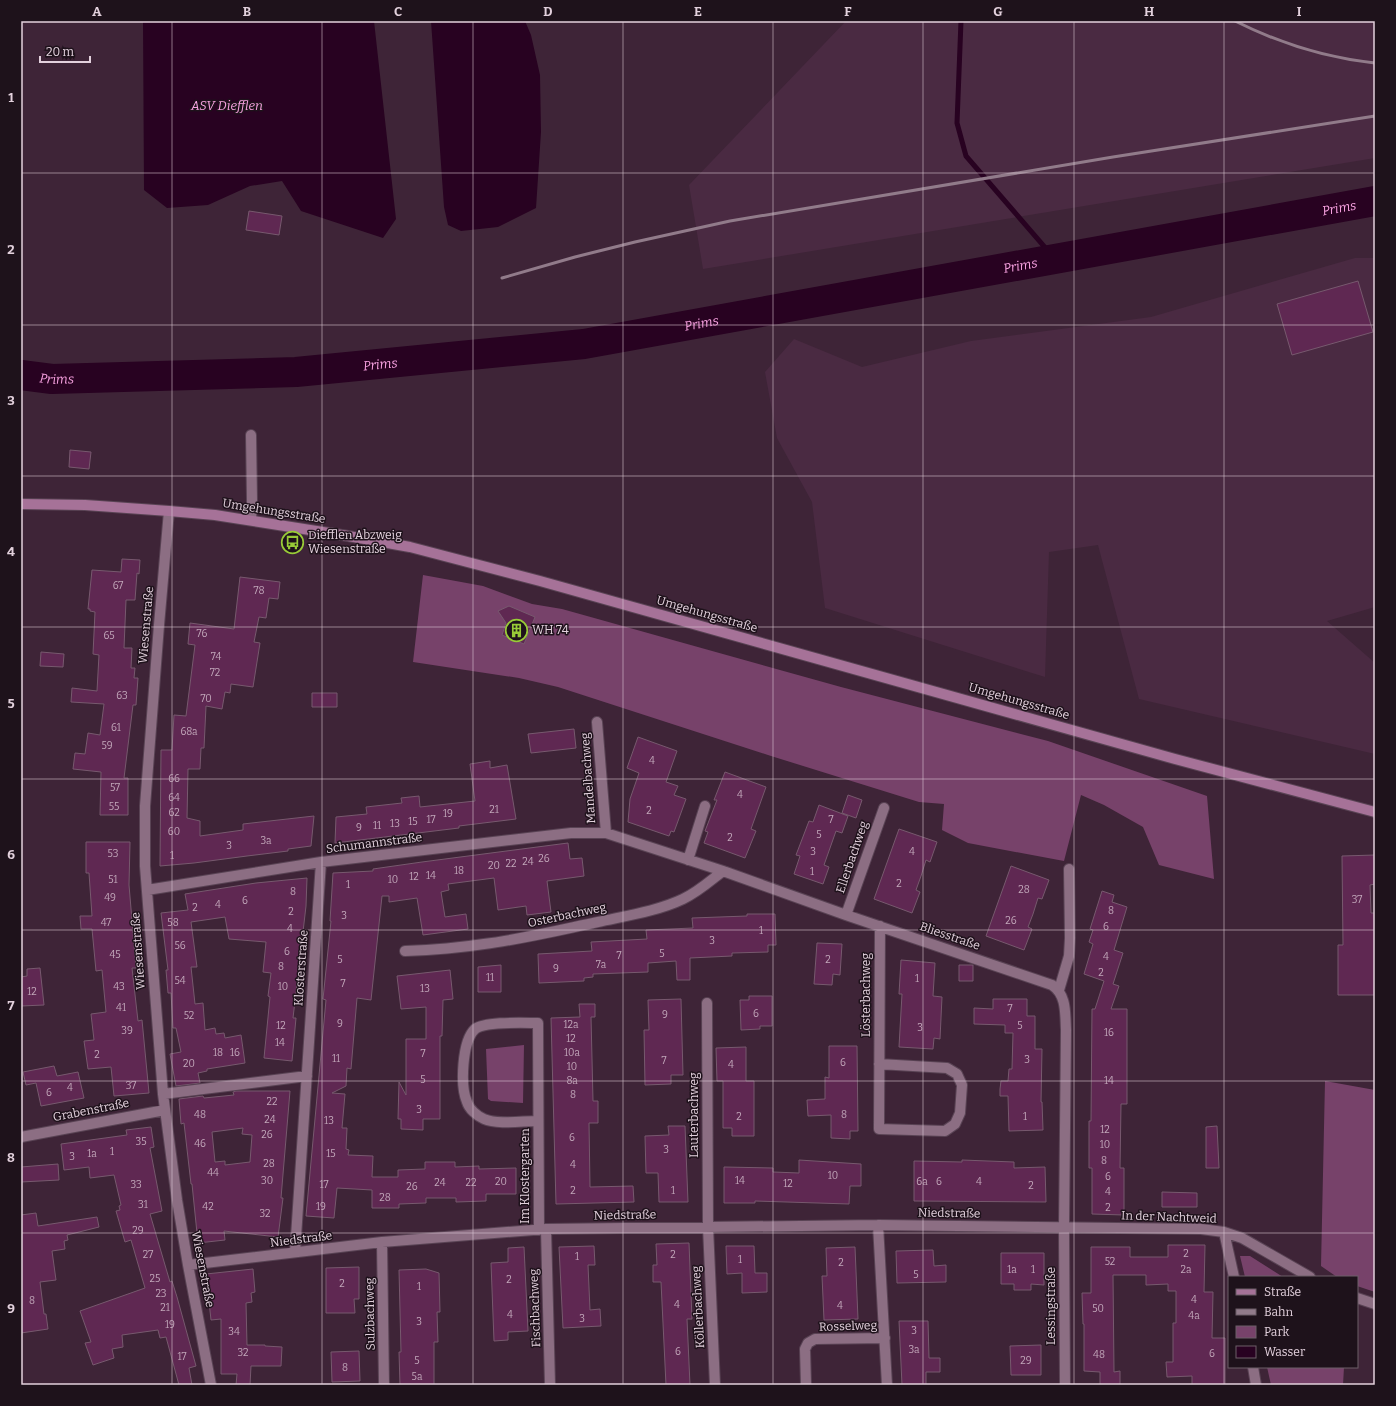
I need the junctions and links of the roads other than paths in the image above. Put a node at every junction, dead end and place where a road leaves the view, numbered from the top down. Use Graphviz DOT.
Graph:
graph roads {
  1 [pos="251,435"];
  2 [pos="21,504"];
  3 [pos="169,511"];
  4 [pos="251,520"];
  5 [pos="597,722"];
  6 [pos="705,806"];
  7 [pos="884,808"];
  8 [pos="1375,812"];
  9 [pos="606,833"];
  10 [pos="688,860"];
  11 [pos="321,862"];
  12 [pos="1069,869"];
  13 [pos="723,871"];
  14 [pos="147,890"];
  15 [pos="846,915"];
  16 [pos="880,926"];
  17 [pos="405,951"];
  18 [pos="1059,990"];
  19 [pos="707,1003"];
  20 [pos="879,1064"];
  21 [pos="307,1076"];
  22 [pos="163,1094"];
  23 [pos="165,1110"];
  24 [pos="538,1121"];
  25 [pos="21,1137"];
  26 [pos="878,1225"];
  27 [pos="708,1227"];
  28 [pos="1064,1228"];
  29 [pos="542,1230"];
  30 [pos="1224,1232"];
  31 [pos="382,1242"];
  32 [pos="295,1252"];
  33 [pos="188,1265"];
  34 [pos="1234,1276"];
  35 [pos="1308,1276"];
  36 [pos="1358,1298"];
  37 [pos="1375,1304"];
  38 [pos="885,1338"];
  39 [pos="1253,1368"];
  40 [pos="211,1385"];
  41 [pos="384,1385"];
  42 [pos="550,1385"];
  43 [pos="715,1385"];
  44 [pos="806,1385"];
  45 [pos="887,1385"];
  46 [pos="1065,1385"];
  47 [pos="1256,1385"];
  1 -- 4 [label="street"];
  2 -- 3 [label="main road, Umgehungsstraße"];
  3 -- 4 [label="main road, Umgehungsstraße"];
  3 -- 14 [label="street, Wiesenstraße"];
  4 -- 8 [label="main road, Umgehungsstraße"];
  5 -- 9 [label="street, Mandelbachweg"];
  6 -- 10 [label="street"];
  7 -- 15 [label="street, Ellerbachweg"];
  9 -- 10 [label="street, Bliesstraße"];
  9 -- 11 [label="street, Schumannstraße"];
  10 -- 13 [label="street, Bliesstraße"];
  11 -- 14 [label="street, Schumannstraße"];
  11 -- 21 [label="street, Klosterstraße"];
  12 -- 18 [label="street"];
  13 -- 15 [label="street, Bliesstraße"];
  13 -- 17 [label="street, Osterbachweg"];
  14 -- 22 [label="street, Wiesenstraße"];
  15 -- 16 [label="street, Bliesstraße"];
  16 -- 18 [label="street, Bliesstraße"];
  16 -- 20 [label="street, Lösterbachweg"];
  18 -- 28 [label="street"];
  19 -- 27 [label="street, Lauterbachweg"];
  20 -- 20 [label="street, Lösterbachweg"];
  21 -- 22 [label="street"];
  21 -- 32 [label="street, Klosterstraße"];
  22 -- 23 [label="street, Wiesenstraße"];
  23 -- 25 [label="street, Grabenstraße"];
  23 -- 33 [label="street, Wiesenstraße"];
  24 -- 24 [label="street, Im Klostergarten"];
  24 -- 29 [label="street, Im Klostergarten"];
  26 -- 27 [label="street, Niedstraße"];
  26 -- 28 [label="street, Niedstraße"];
  26 -- 38 [label="street, Rosselweg"];
  27 -- 29 [label="street, Niedstraße"];
  27 -- 43 [label="street, Köllerbachweg"];
  28 -- 30 [label="street, In der Nachtweid"];
  28 -- 46 [label="street, Lessingstraße"];
  29 -- 31 [label="street, Niedstraße"];
  29 -- 42 [label="street, Fischbachweg"];
  30 -- 34 [label="street"];
  30 -- 35 [label="street, In der Nachtweid"];
  31 -- 32 [label="street, Niedstraße"];
  31 -- 41 [label="street, Sulzbachweg"];
  32 -- 33 [label="street, Niedstraße"];
  33 -- 40 [label="street, Wiesenstraße"];
  36 -- 37 [label="street"];
  38 -- 44 [label="street, Rosselweg"];
  38 -- 45 [label="street, Rosselweg"];
  39 -- 47 [label="street"];
}
